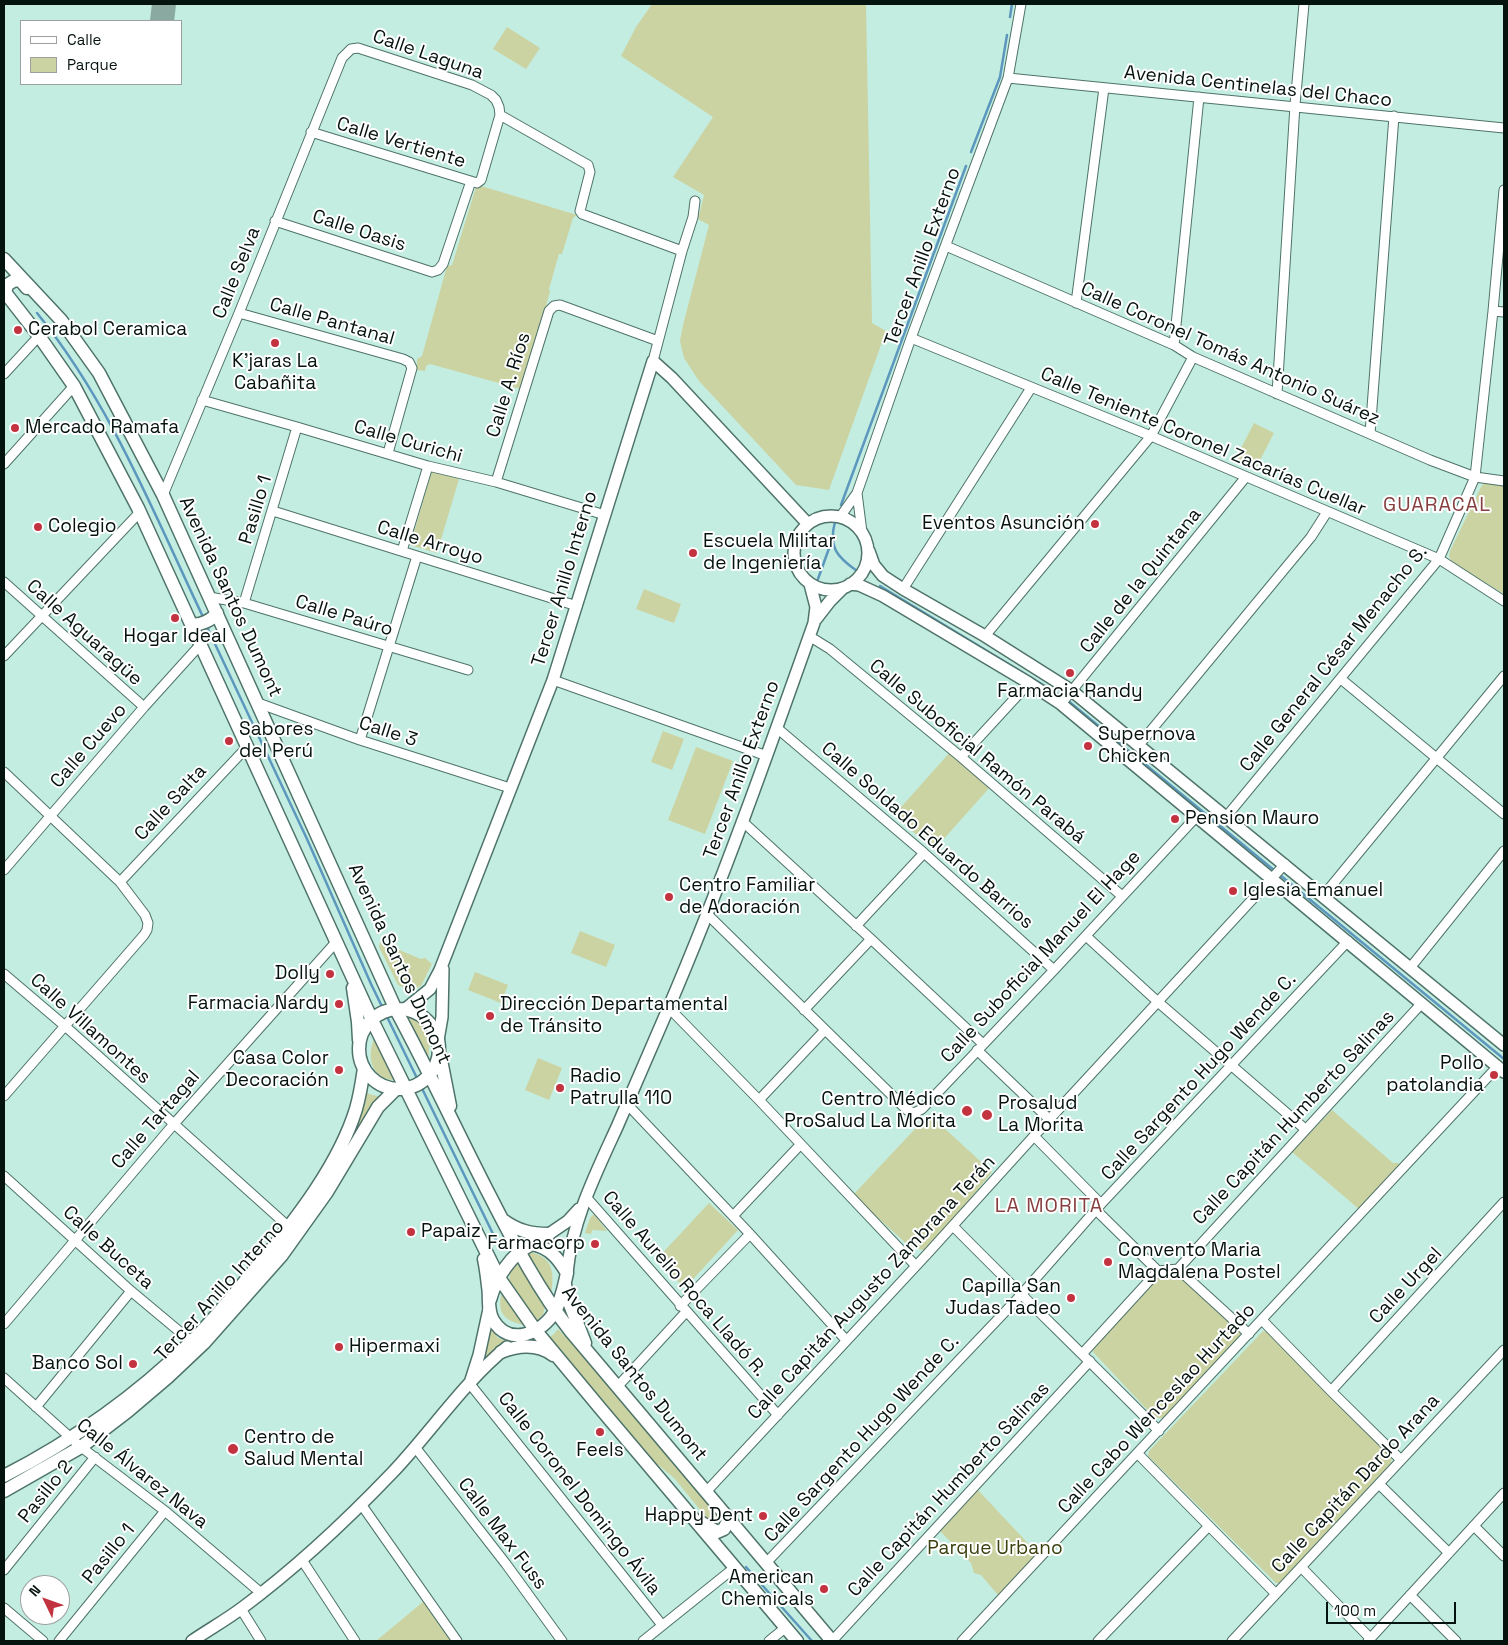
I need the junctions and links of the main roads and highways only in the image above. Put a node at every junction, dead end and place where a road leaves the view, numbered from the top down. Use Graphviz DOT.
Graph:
graph roads {
  1 [pos="6,267"];
  2 [pos="4,292"];
  3 [pos="47,302"];
  4 [pos="214,616"];
  5 [pos="194,624"];
  6 [pos="349,969"];
  7 [pos="397,1010"];
  8 [pos="375,1018"];
  9 [pos="438,1043"];
  10 [pos="359,1049"];
  11 [pos="364,1068"];
  12 [pos="428,1077"];
  13 [pos="404,1088"];
  14 [pos="351,1122"];
  15 [pos="454,1126"];
  16 [pos="341,1169"];
  17 [pos="502,1219"];
  18 [pos="290,1228"];
  19 [pos="549,1234"];
  20 [pos="482,1245"];
  21 [pos="517,1254"];
  22 [pos="282,1255"];
  23 [pos="265,1257"];
  24 [pos="501,1275"];
  25 [pos="566,1279"];
  26 [pos="256,1285"];
  27 [pos="489,1305"];
  28 [pos="555,1311"];
  29 [pos="536,1331"];
  30 [pos="501,1352"];
  31 [pos="589,1353"];
  32 [pos="563,1362"];
  33 [pos="76,1443"];
  34 [pos="4,1476"];
  35 [pos="4,1491"];
  36 [pos="686,1512"];
  37 [pos="729,1519"];
  38 [pos="716,1547"];
  39 [pos="756,1552"];
  40 [pos="797,1641"];
  41 [pos="832,1641"];
  1 -- 3 [label="main road, Avenida Santos Dumont"];
  2 -- 3 [label="main road"];
  2 -- 5 [label="main road"];
  3 -- 4 [label="main road, Avenida Santos Dumont"];
  4 -- 5 [label="main road"];
  4 -- 7 [label="main road, Avenida Santos Dumont"];
  5 -- 6 [label="main road"];
  6 -- 8 [label="main road"];
  6 -- 10 [label="main road"];
  7 -- 8 [label="main road"];
  7 -- 9 [label="main road"];
  7 -- 12 [label="main road, Avenida Santos Dumont"];
  8 -- 10 [label="main road"];
  8 -- 13 [label="main road"];
  9 -- 12 [label="main road"];
  9 -- 15 [label="main road"];
  10 -- 11 [label="main road"];
  11 -- 13 [label="main road"];
  11 -- 14 [label="main road, Tercer Anillo Interno"];
  12 -- 13 [label="main road, Tercer Anillo Interno"];
  12 -- 15 [label="main road, Avenida Santos Dumont"];
  13 -- 16 [label="main road, Tercer Anillo Interno"];
  13 -- 20 [label="main road"];
  14 -- 16 [label="main road"];
  14 -- 18 [label="main road, Tercer Anillo Interno"];
  15 -- 17 [label="main road, Avenida Santos Dumont"];
  16 -- 22 [label="main road, Tercer Anillo Interno"];
  17 -- 19 [label="main road"];
  17 -- 21 [label="main road, Avenida Santos Dumont"];
  18 -- 22 [label="main road"];
  18 -- 23 [label="main road, Tercer Anillo Interno"];
  20 -- 24 [label="main road"];
  20 -- 27 [label="main road"];
  21 -- 24 [label="main road"];
  21 -- 25 [label="main road"];
  21 -- 28 [label="main road, Avenida Santos Dumont"];
  22 -- 26 [label="main road, Tercer Anillo Interno"];
  23 -- 26 [label="main road"];
  23 -- 33 [label="main road, Tercer Anillo Interno"];
  24 -- 27 [label="main road"];
  24 -- 29 [label="main road"];
  25 -- 28 [label="main road"];
  25 -- 31 [label="main road"];
  26 -- 33 [label="main road, Tercer Anillo Interno"];
  27 -- 29 [label="main road"];
  28 -- 29 [label="main road"];
  28 -- 31 [label="main road, Avenida Santos Dumont"];
  29 -- 32 [label="main road"];
  30 -- 32 [label="main road"];
  31 -- 37 [label="main road, Avenida Santos Dumont"];
  32 -- 36 [label="main road"];
  33 -- 34 [label="main road, Tercer Anillo Interno"];
  33 -- 35 [label="main road, Tercer Anillo Interno"];
  36 -- 37 [label="main road"];
  36 -- 38 [label="main road"];
  37 -- 39 [label="main road, Avenida Santos Dumont"];
  38 -- 39 [label="main road"];
  38 -- 40 [label="main road"];
  39 -- 41 [label="main road, Avenida Santos Dumont"];
}
